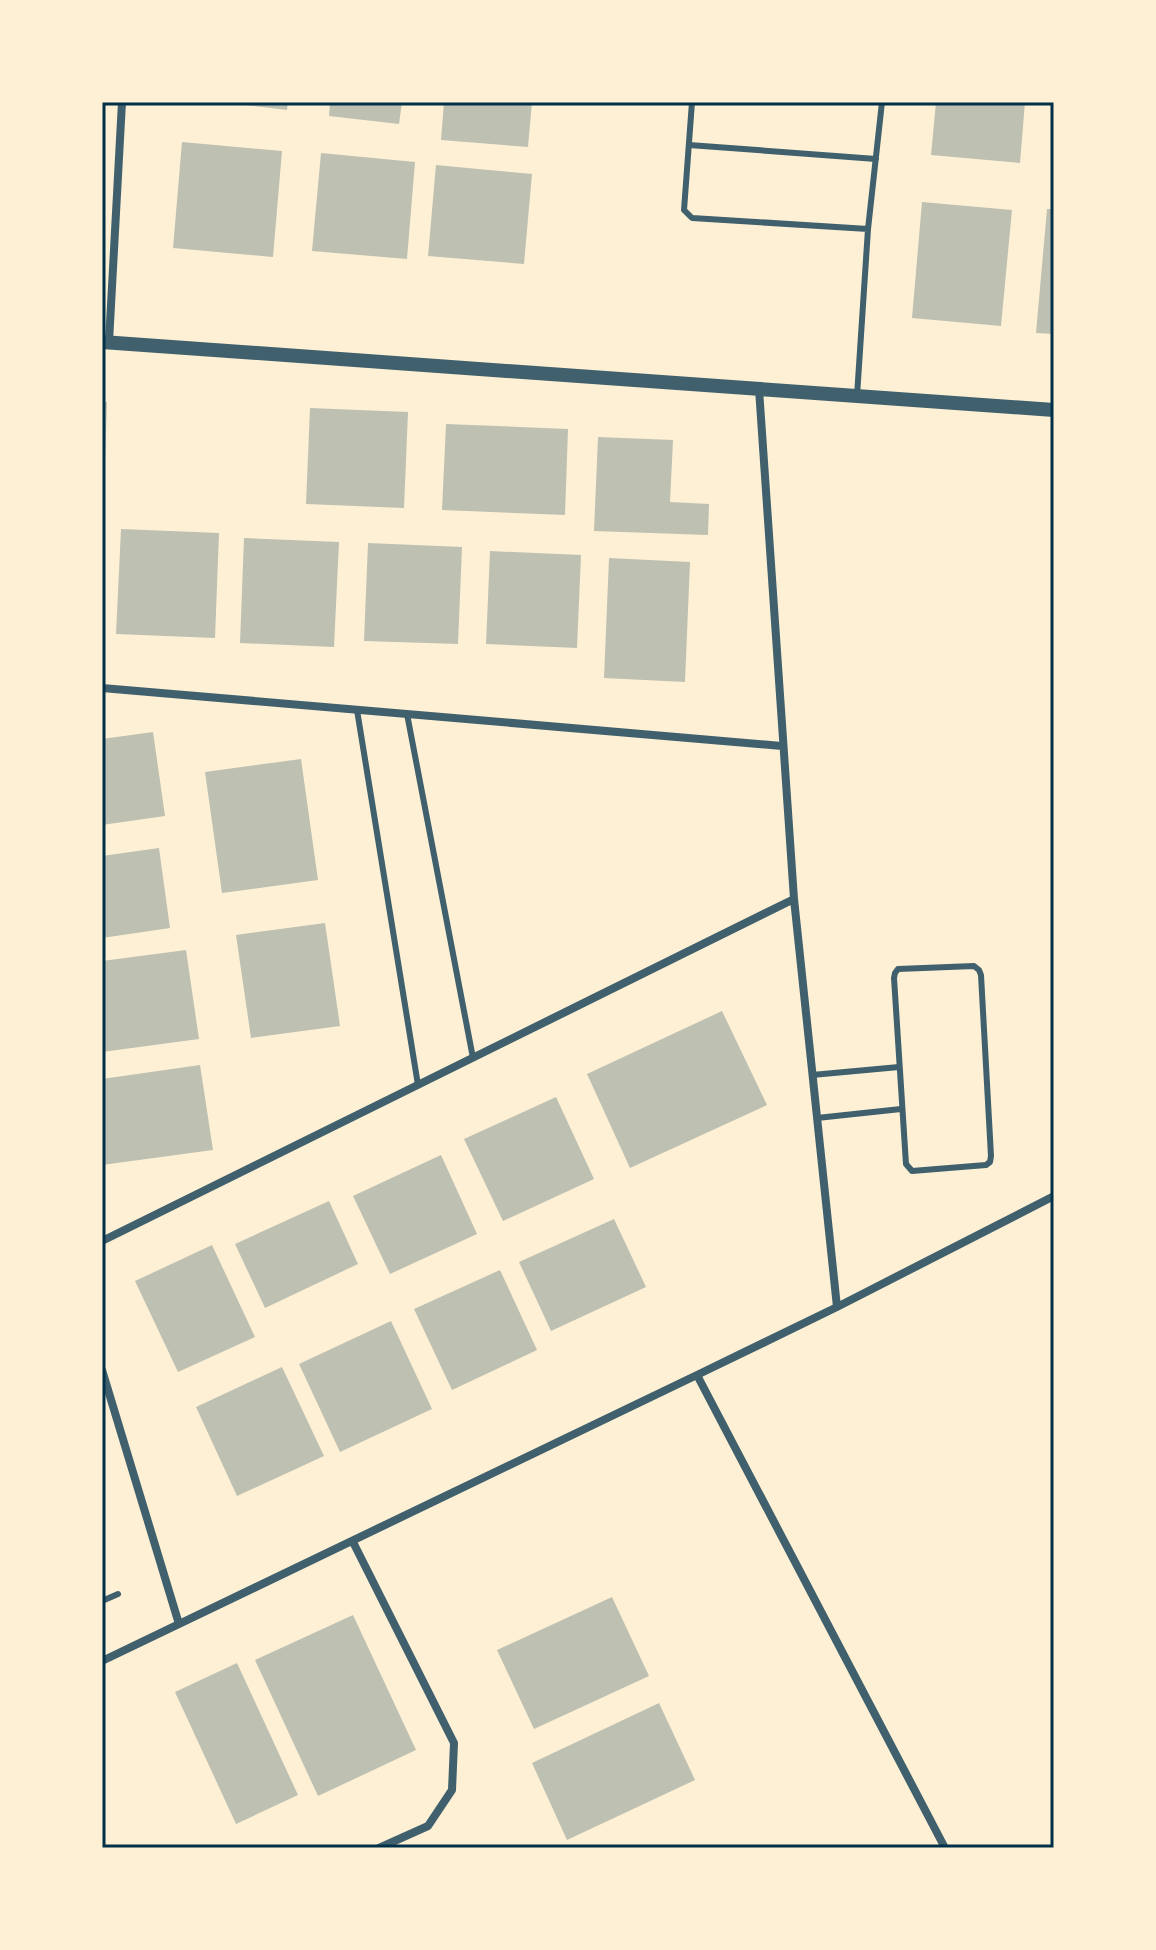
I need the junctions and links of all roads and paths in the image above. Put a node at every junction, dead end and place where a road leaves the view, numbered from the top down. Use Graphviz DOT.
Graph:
graph roads {
  1 [pos="122,102"];
  2 [pos="692,102"];
  3 [pos="882,102"];
  4 [pos="689,145"];
  5 [pos="876,159"];
  6 [pos="868,229"];
  7 [pos="106,342"];
  8 [pos="759,389"];
  9 [pos="857,396"];
  10 [pos="1054,410"];
  11 [pos="102,688"];
  12 [pos="357,710"];
  13 [pos="407,714"];
  14 [pos="782,746"];
  15 [pos="794,899"];
  16 [pos="473,1058"];
  17 [pos="899,1067"];
  18 [pos="812,1075"];
  19 [pos="418,1085"];
  20 [pos="901,1109"];
  21 [pos="817,1118"];
  22 [pos="1054,1196"];
  23 [pos="102,1241"];
  24 [pos="837,1307"];
  25 [pos="102,1370"];
  26 [pos="697,1375"];
  27 [pos="353,1542"];
  28 [pos="118,1594"];
  29 [pos="102,1601"];
  30 [pos="179,1624"];
  31 [pos="102,1661"];
  32 [pos="379,1848"];
  33 [pos="945,1848"];
  1 -- 7 [label="street"];
  2 -- 4 [label="lane"];
  3 -- 5 [label="lane"];
  4 -- 5 [label="lane"];
  4 -- 6 [label="lane"];
  5 -- 6 [label="lane"];
  6 -- 9 [label="lane"];
  7 -- 8 [label="street"];
  8 -- 9 [label="street"];
  8 -- 14 [label="street"];
  9 -- 10 [label="street"];
  11 -- 12 [label="street"];
  12 -- 13 [label="street"];
  12 -- 19 [label="lane"];
  13 -- 14 [label="street"];
  13 -- 16 [label="lane"];
  14 -- 15 [label="street"];
  15 -- 16 [label="street"];
  15 -- 18 [label="street"];
  16 -- 19 [label="street"];
  17 -- 18 [label="lane"];
  17 -- 20 [label="lane"];
  17 -- 20 [label="lane"];
  18 -- 21 [label="street"];
  19 -- 23 [label="street"];
  20 -- 21 [label="lane"];
  21 -- 24 [label="street"];
  22 -- 24 [label="street"];
  24 -- 26 [label="street"];
  25 -- 30 [label="street"];
  26 -- 27 [label="street"];
  26 -- 33 [label="street"];
  27 -- 30 [label="street"];
  27 -- 32 [label="street"];
  28 -- 29 [label="lane"];
  30 -- 31 [label="street"];
}
